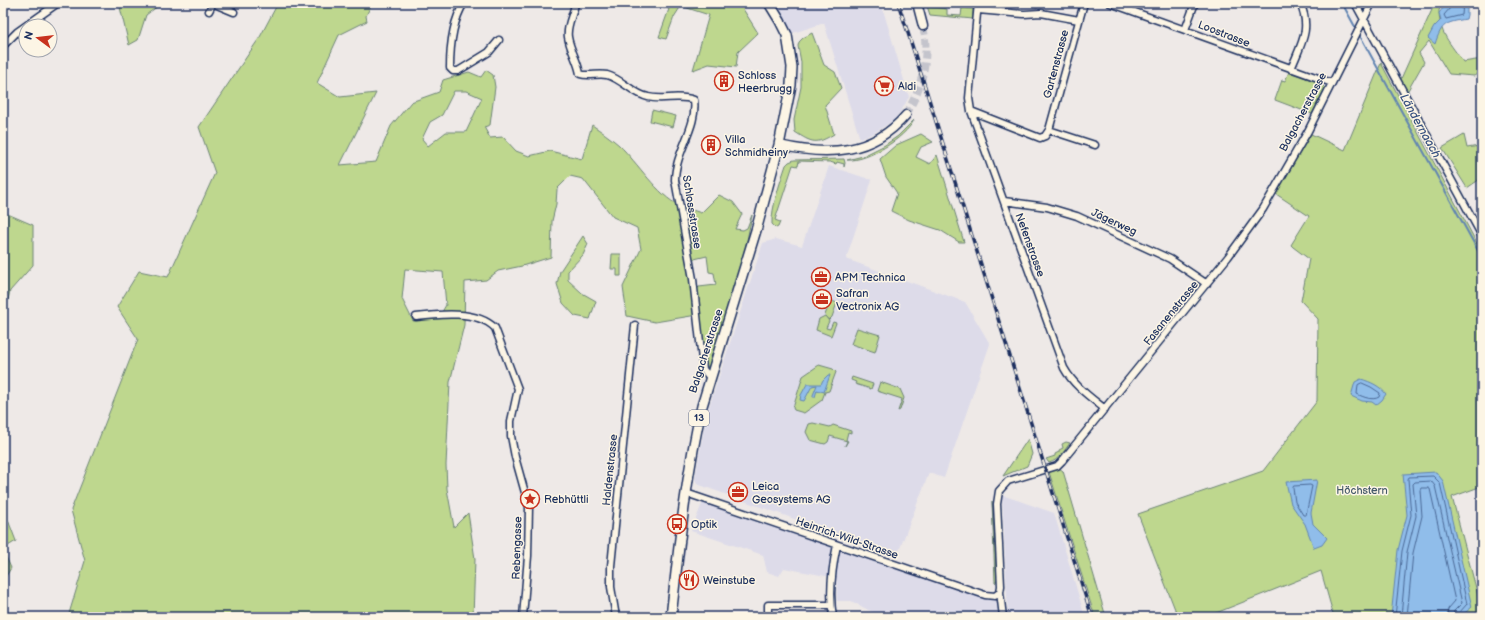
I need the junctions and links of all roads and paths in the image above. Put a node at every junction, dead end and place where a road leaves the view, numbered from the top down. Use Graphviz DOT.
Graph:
graph roads {
  1 [pos="7,3"];
  2 [pos="58,3"];
  3 [pos="214,3"];
  4 [pos="464,3"];
  5 [pos="575,3"];
  6 [pos="769,3"];
  7 [pos="917,3"];
  8 [pos="1084,3"];
  9 [pos="1110,3"];
  10 [pos="1194,3"];
  11 [pos="1300,3"];
  12 [pos="1355,3"];
  13 [pos="1372,3"];
  14 [pos="3,6"];
  15 [pos="978,6"];
  16 [pos="209,11"];
  17 [pos="234,12"];
  18 [pos="1079,20"];
  19 [pos="1363,21"];
  20 [pos="923,26"];
  21 [pos="1185,30"];
  22 [pos="499,40"];
  23 [pos="3,46"];
  24 [pos="1291,69"];
  25 [pos="1332,83"];
  26 [pos="971,111"];
  27 [pos="906,115"];
  28 [pos="1049,130"];
  29 [pos="779,145"];
  30 [pos="1095,145"];
  31 [pos="1004,201"];
  32 [pos="1250,228"];
  33 [pos="1482,236"];
  34 [pos="1207,284"];
  35 [pos="416,317"];
  36 [pos="635,325"];
  37 [pos="710,378"];
  38 [pos="1105,409"];
  39 [pos="686,493"];
  40 [pos="837,545"];
  41 [pos="1000,592"];
  42 [pos="831,606"];
  43 [pos="523,617"];
  44 [pos="616,617"];
  45 [pos="671,617"];
  46 [pos="768,617"];
  47 [pos="833,617"];
  48 [pos="1003,617"];
  1 -- 14 [label="street"];
  2 -- 23 [label="street"];
  3 -- 16 [label="street"];
  3 -- 17 [label="street"];
  4 -- 22 [label="street"];
  5 -- 37 [label="street, Schlossstrasse"];
  6 -- 29 [label="main road, Balgacherstrasse / 13"];
  7 -- 20 [label="main road"];
  8 -- 18 [label="street, Gartenstrasse"];
  9 -- 21 [label="street, Loostrasse"];
  10 -- 21 [label="street"];
  11 -- 24 [label="street"];
  12 -- 19 [label="street"];
  13 -- 19 [label="street, Balgacherstrasse"];
  15 -- 18 [label="street"];
  15 -- 26 [label="street, Nefenstrasse"];
  18 -- 28 [label="street, Gartenstrasse"];
  19 -- 25 [label="street, Balgacherstrasse"];
  19 -- 33 [label="street"];
  21 -- 24 [label="street, Loostrasse"];
  24 -- 25 [label="street, Loostrasse"];
  25 -- 32 [label="street, Balgacherstrasse"];
  26 -- 28 [label="street"];
  26 -- 31 [label="street, Nefenstrasse"];
  27 -- 29 [label="main road"];
  28 -- 30 [label="street"];
  29 -- 37 [label="main road, Balgacherstrasse / 13"];
  31 -- 34 [label="street, Jägerweg"];
  31 -- 38 [label="street, Nefenstrasse"];
  32 -- 34 [label="street, Fasanenstrasse"];
  34 -- 38 [label="street, Fasanenstrasse"];
  35 -- 43 [label="street, Rebengasse"];
  36 -- 44 [label="street, Haldenstrasse"];
  37 -- 39 [label="main road, Balgacherstrasse / 13"];
  38 -- 41 [label="street"];
  39 -- 40 [label="street, Heinrich-Wild-Strasse"];
  39 -- 45 [label="main road, Balgacherstrasse / 13"];
  40 -- 41 [label="street, Heinrich-Wild-Strasse"];
  40 -- 42 [label="street"];
  41 -- 48 [label="street"];
  42 -- 46 [label="street"];
  42 -- 47 [label="street"];
}
